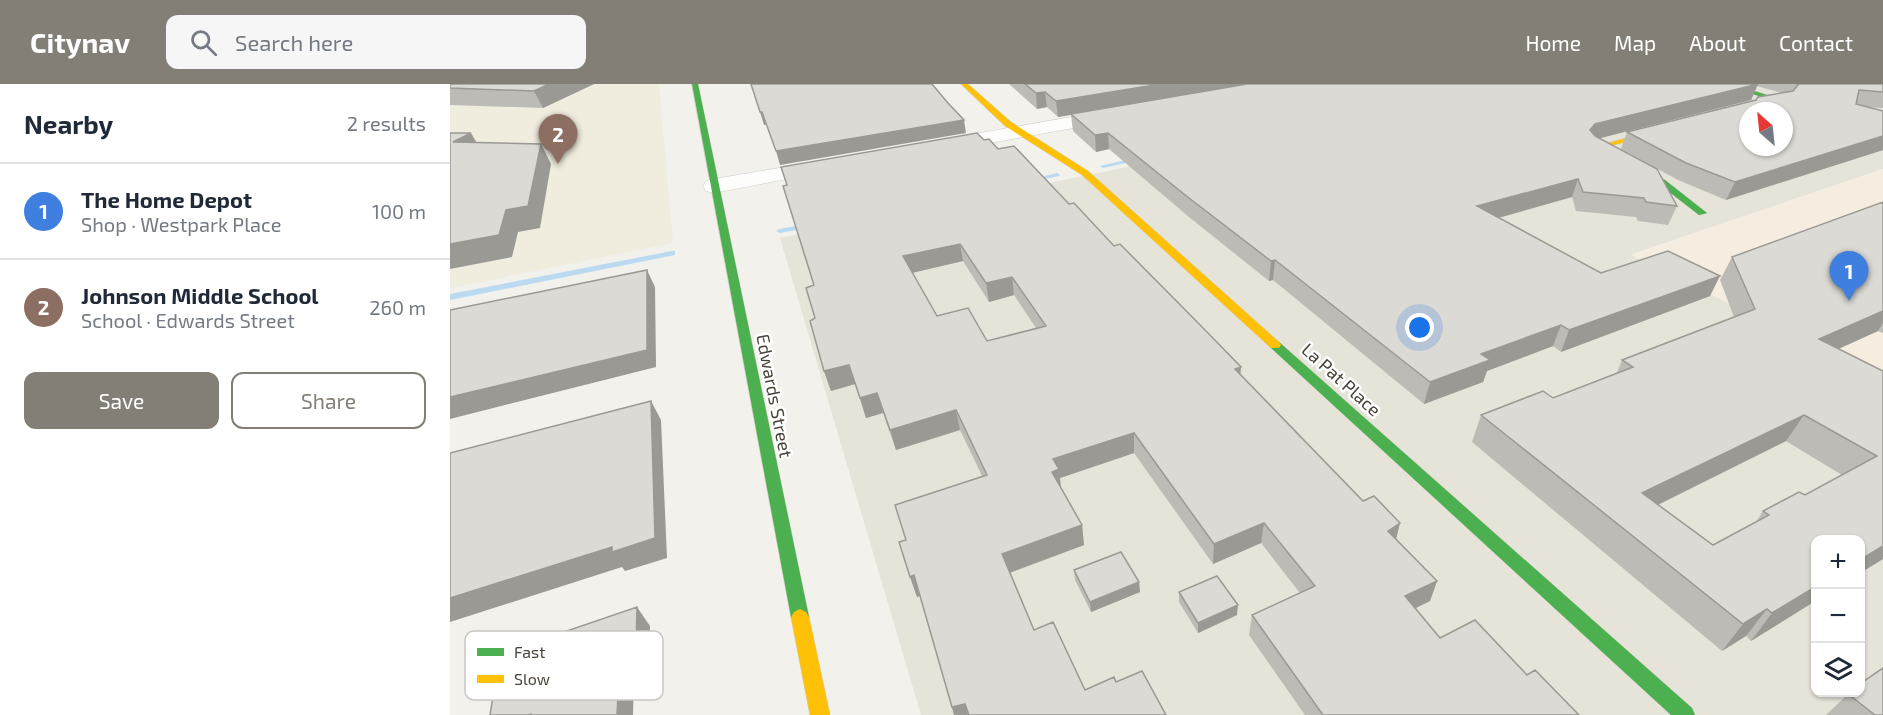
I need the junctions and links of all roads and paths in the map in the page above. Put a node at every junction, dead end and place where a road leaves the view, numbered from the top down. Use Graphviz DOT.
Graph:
graph roads {
  1 [pos="695,84"];
  2 [pos="964,84"];
  3 [pos="1725,84"];
  4 [pos="1771,102"];
  5 [pos="1135,112"];
  6 [pos="1677,126"];
  7 [pos="1021,132"];
  8 [pos="927,149"];
  9 [pos="844,163"];
  10 [pos="714,186"];
  11 [pos="1702,213"];
  12 [pos="820,715"];
  13 [pos="1685,715"];
  1 -- 10 [label="street, Edwards Street"];
  2 -- 7 [label="street, La Pat Place"];
  3 -- 4 [label="street"];
  5 -- 7 [label="street"];
  6 -- 11 [label="street"];
  7 -- 8 [label="street"];
  7 -- 13 [label="street, La Pat Place"];
  9 -- 10 [label="street"];
  10 -- 12 [label="street, Edwards Street"];
}
